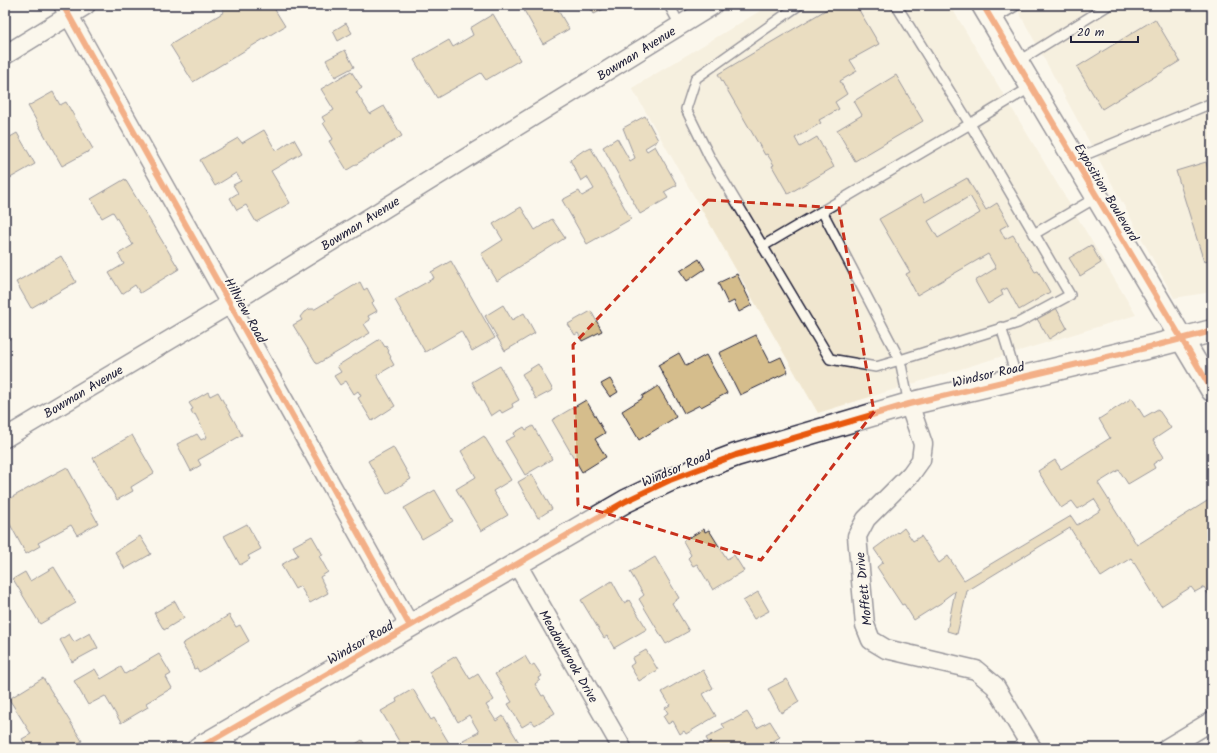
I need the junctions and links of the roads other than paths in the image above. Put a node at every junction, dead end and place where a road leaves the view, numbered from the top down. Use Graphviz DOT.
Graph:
graph roads {
  1 [pos="86,5"];
  2 [pos="669,5"];
  3 [pos="713,5"];
  4 [pos="799,5"];
  5 [pos="896,5"];
  6 [pos="1018,5"];
  7 [pos="1109,5"];
  8 [pos="66,10"];
  9 [pos="987,13"];
  10 [pos="680,25"];
  11 [pos="5,55"];
  12 [pos="1017,62"];
  13 [pos="1032,87"];
  14 [pos="1212,103"];
  15 [pos="970,124"];
  16 [pos="1075,159"];
  17 [pos="1097,196"];
  18 [pos="822,211"];
  19 [pos="1034,234"];
  20 [pos="762,246"];
  21 [pos="230,304"];
  22 [pos="1001,327"];
  23 [pos="1212,331"];
  24 [pos="1182,340"];
  25 [pos="900,360"];
  26 [pos="1018,379"];
  27 [pos="1212,390"];
  28 [pos="909,404"];
  29 [pos="5,438"];
  30 [pos="517,564"];
  31 [pos="410,626"];
  32 [pos="1212,721"];
  33 [pos="225,742"];
  34 [pos="199,748"];
  35 [pos="622,748"];
  36 [pos="1032,748"];
  37 [pos="1167,748"];
  1 -- 8 [label="street"];
  2 -- 10 [label="lane"];
  3 -- 10 [label="street, Bowman Avenue"];
  4 -- 20 [label="lane"];
  5 -- 15 [label="lane"];
  6 -- 9 [label="lane"];
  7 -- 12 [label="lane"];
  8 -- 11 [label="street"];
  8 -- 21 [label="street, Hillview Road"];
  9 -- 12 [label="street, Exposition Boulevard"];
  10 -- 21 [label="street, Bowman Avenue"];
  12 -- 13 [label="street, Exposition Boulevard"];
  13 -- 15 [label="lane"];
  13 -- 16 [label="street, Exposition Boulevard"];
  14 -- 16 [label="lane"];
  15 -- 18 [label="lane"];
  15 -- 19 [label="lane"];
  16 -- 17 [label="street, Exposition Boulevard"];
  17 -- 19 [label="lane"];
  17 -- 24 [label="street, Exposition Boulevard"];
  18 -- 20 [label="lane"];
  18 -- 25 [label="lane"];
  19 -- 22 [label="lane"];
  20 -- 25 [label="lane"];
  21 -- 29 [label="street, Bowman Avenue"];
  21 -- 31 [label="street, Hillview Road"];
  22 -- 25 [label="lane"];
  22 -- 26 [label="lane"];
  23 -- 24 [label="street, Windsor Road"];
  24 -- 26 [label="street, Windsor Road"];
  24 -- 27 [label="street, Exposition Boulevard"];
  25 -- 28 [label="lane"];
  26 -- 28 [label="street, Windsor Road"];
  28 -- 30 [label="street, Windsor Road"];
  28 -- 36 [label="street, Moffett Drive"];
  30 -- 31 [label="street, Windsor Road"];
  30 -- 35 [label="street, Meadowbrook Drive"];
  31 -- 33 [label="street, Windsor Road"];
  32 -- 37 [label="street"];
  33 -- 34 [label="street, Windsor Road"];
}
